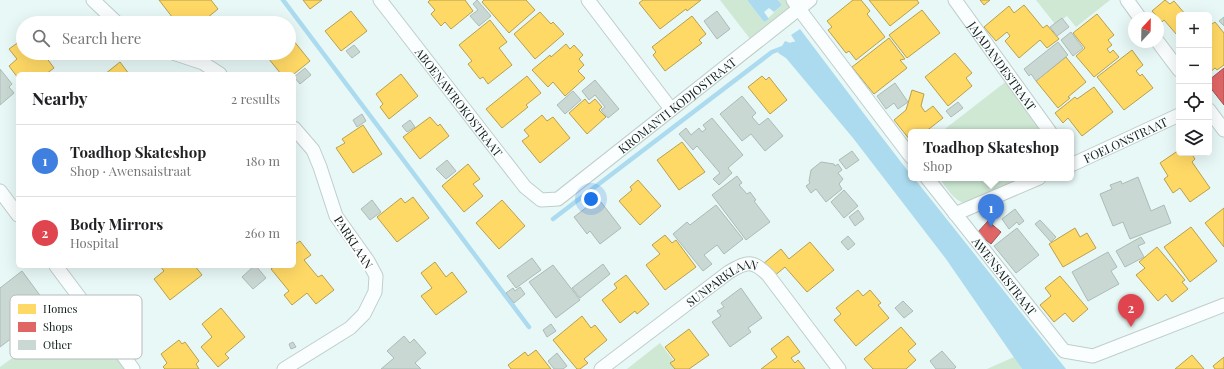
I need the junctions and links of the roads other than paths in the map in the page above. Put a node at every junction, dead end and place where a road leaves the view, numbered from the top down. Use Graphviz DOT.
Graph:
graph roads {
  1 [pos="94,0"];
  2 [pos="380,0"];
  3 [pos="588,0"];
  4 [pos="810,0"];
  5 [pos="955,0"];
  6 [pos="1127,0"];
  7 [pos="796,5"];
  8 [pos="1136,12"];
  9 [pos="111,16"];
  10 [pos="1162,48"];
  11 [pos="194,60"];
  12 [pos="1176,66"];
  13 [pos="217,72"];
  14 [pos="671,109"];
  15 [pos="1212,114"];
  16 [pos="1176,116"];
  17 [pos="1048,129"];
  18 [pos="296,130"];
  19 [pos="1224,130"];
  20 [pos="908,153"];
  21 [pos="1074,162"];
  22 [pos="929,181"];
  23 [pos="1032,181"];
  24 [pos="0,191"];
  25 [pos="541,200"];
  26 [pos="16,212"];
  27 [pos="955,214"];
  28 [pos="57,268"];
  29 [pos="78,295"];
  30 [pos="1224,305"];
  31 [pos="126,359"];
  32 [pos="133,369"];
  33 [pos="284,369"];
  34 [pos="601,369"];
  35 [pos="839,369"];
  1 -- 9 [label="street"];
  2 -- 25 [label="street, ABOENAWROKOSTRAAT"];
  3 -- 14 [label="street"];
  4 -- 7 [label="street, KROMANTI KODJOSTRAAT"];
  5 -- 17 [label="street, JAJADANDESTRAAT"];
  6 -- 8 [label="street"];
  7 -- 14 [label="street, KROMANTI KODJOSTRAAT"];
  7 -- 20 [label="street"];
  10 -- 12 [label="street"];
  11 -- 13 [label="street"];
  14 -- 25 [label="street, KROMANTI KODJOSTRAAT"];
  15 -- 19 [label="street"];
  16 -- 21 [label="street, FOELONSTRAAT"];
  18 -- 33 [label="street, PARKLAAN"];
  22 -- 27 [label="street, AWENSAISTRAAT"];
  23 -- 27 [label="street"];
  24 -- 26 [label="street"];
  27 -- 30 [label="street, AWENSAISTRAAT"];
  28 -- 29 [label="street"];
  31 -- 32 [label="street"];
  34 -- 35 [label="street, SUNPARKLAAN"];
}
